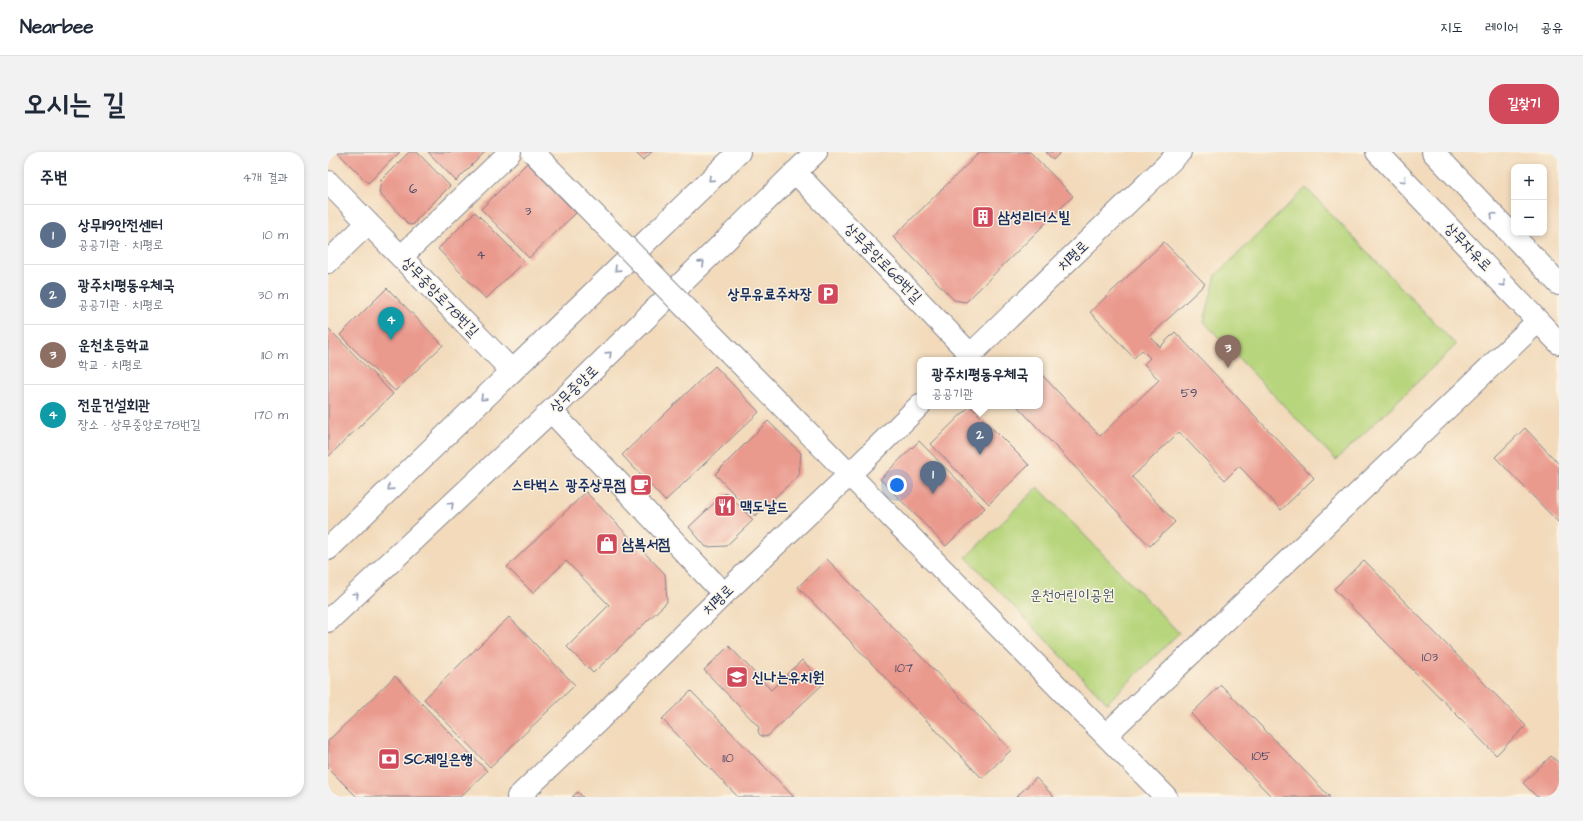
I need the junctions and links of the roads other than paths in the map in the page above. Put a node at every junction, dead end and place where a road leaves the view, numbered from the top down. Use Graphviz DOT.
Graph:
graph roads {
  1 [pos="510,152"];
  2 [pos="533,152"];
  3 [pos="739,152"];
  4 [pos="816,152"];
  5 [pos="1180,152"];
  6 [pos="1377,152"];
  7 [pos="1433,152"];
  8 [pos="795,172"];
  9 [pos="328,182"];
  10 [pos="368,223"];
  11 [pos="401,257"];
  12 [pos="328,262"];
  13 [pos="1559,284"];
  14 [pos="1538,321"];
  15 [pos="1559,342"];
  16 [pos="968,357"];
  17 [pos="511,370"];
  18 [pos="917,407"];
  19 [pos="551,411"];
  20 [pos="850,475"];
  21 [pos="328,549"];
  22 [pos="724,594"];
  23 [pos="328,622"];
  24 [pos="1106,735"];
  25 [pos="518,797"];
  26 [pos="1166,797"];
  1 -- 11 [label="street"];
  2 -- 20 [label="street, bridge"];
  3 -- 17 [label="street, one-way"];
  4 -- 8 [label="street, 상무중앙로"];
  5 -- 16 [label="street, 치평로"];
  6 -- 14 [label="street, 상무자유로, one-way"];
  13 -- 7 [label="street, one-way"];
  8 -- 16 [label="street, 상무중앙로68번길"];
  19 -- 8 [label="street, 상무중앙로, one-way"];
  9 -- 10 [label="street, 상무중앙로78번길"];
  10 -- 11 [label="street, 상무중앙로78번길"];
  10 -- 12 [label="street"];
  11 -- 17 [label="street, 상무중앙로78번길"];
  14 -- 15 [label="street, 상무자유로"];
  14 -- 24 [label="street"];
  17 -- 21 [label="street, one-way"];
  18 -- 20 [label="street, 치평로"];
  19 -- 22 [label="street"];
  23 -- 19 [label="street, 상무중앙로, one-way"];
  20 -- 22 [label="street, 치평로"];
  20 -- 24 [label="street"];
  22 -- 25 [label="street, 치평로"];
  24 -- 26 [label="street"];
}
